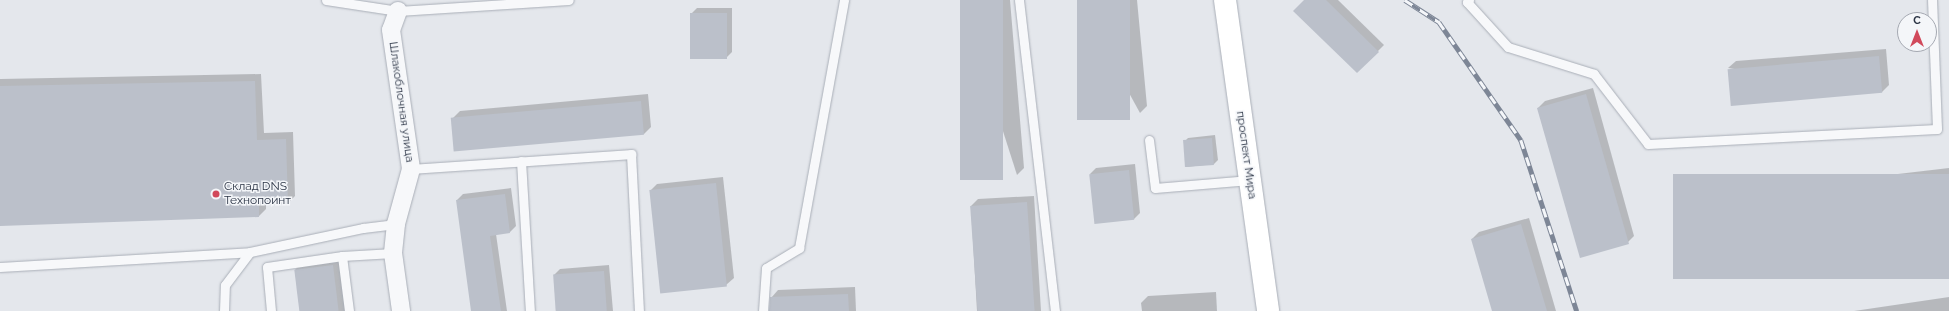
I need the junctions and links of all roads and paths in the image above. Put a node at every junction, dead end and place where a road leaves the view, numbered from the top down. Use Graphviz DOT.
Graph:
graph roads {
  1 [pos="326,0"];
  2 [pos="569,0"];
  3 [pos="844,0"];
  4 [pos="1019,0"];
  5 [pos="1225,0"];
  6 [pos="1469,0"];
  7 [pos="1932,0"];
  8 [pos="398,11"];
  9 [pos="1149,140"];
  10 [pos="521,162"];
  11 [pos="411,169"];
  12 [pos="1250,180"];
  13 [pos="396,224"];
  14 [pos="250,252"];
  15 [pos="393,253"];
  16 [pos="342,256"];
  17 [pos="0,267"];
  18 [pos="224,311"];
  19 [pos="271,311"];
  20 [pos="350,311"];
  21 [pos="402,311"];
  22 [pos="530,311"];
  23 [pos="639,311"];
  24 [pos="763,311"];
  25 [pos="1055,311"];
  26 [pos="1268,311"];
  1 -- 8 [label="lane"];
  2 -- 8 [label="lane"];
  3 -- 24 [label="lane"];
  4 -- 25 [label="lane"];
  5 -- 12 [label="main road, проспект Мира"];
  6 -- 7 [label="lane"];
  8 -- 11 [label="street, Шлакоблочная улица"];
  9 -- 12 [label="lane"];
  10 -- 11 [label="lane"];
  10 -- 22 [label="lane"];
  10 -- 23 [label="lane"];
  11 -- 13 [label="street, Шлакоблочная улица"];
  12 -- 26 [label="main road, проспект Мира"];
  13 -- 14 [label="lane"];
  13 -- 15 [label="street, Шлакоблочная улица"];
  14 -- 17 [label="lane"];
  14 -- 18 [label="lane"];
  15 -- 16 [label="lane"];
  15 -- 21 [label="street, Шлакоблочная улица"];
  16 -- 19 [label="lane"];
  16 -- 20 [label="lane"];
}
